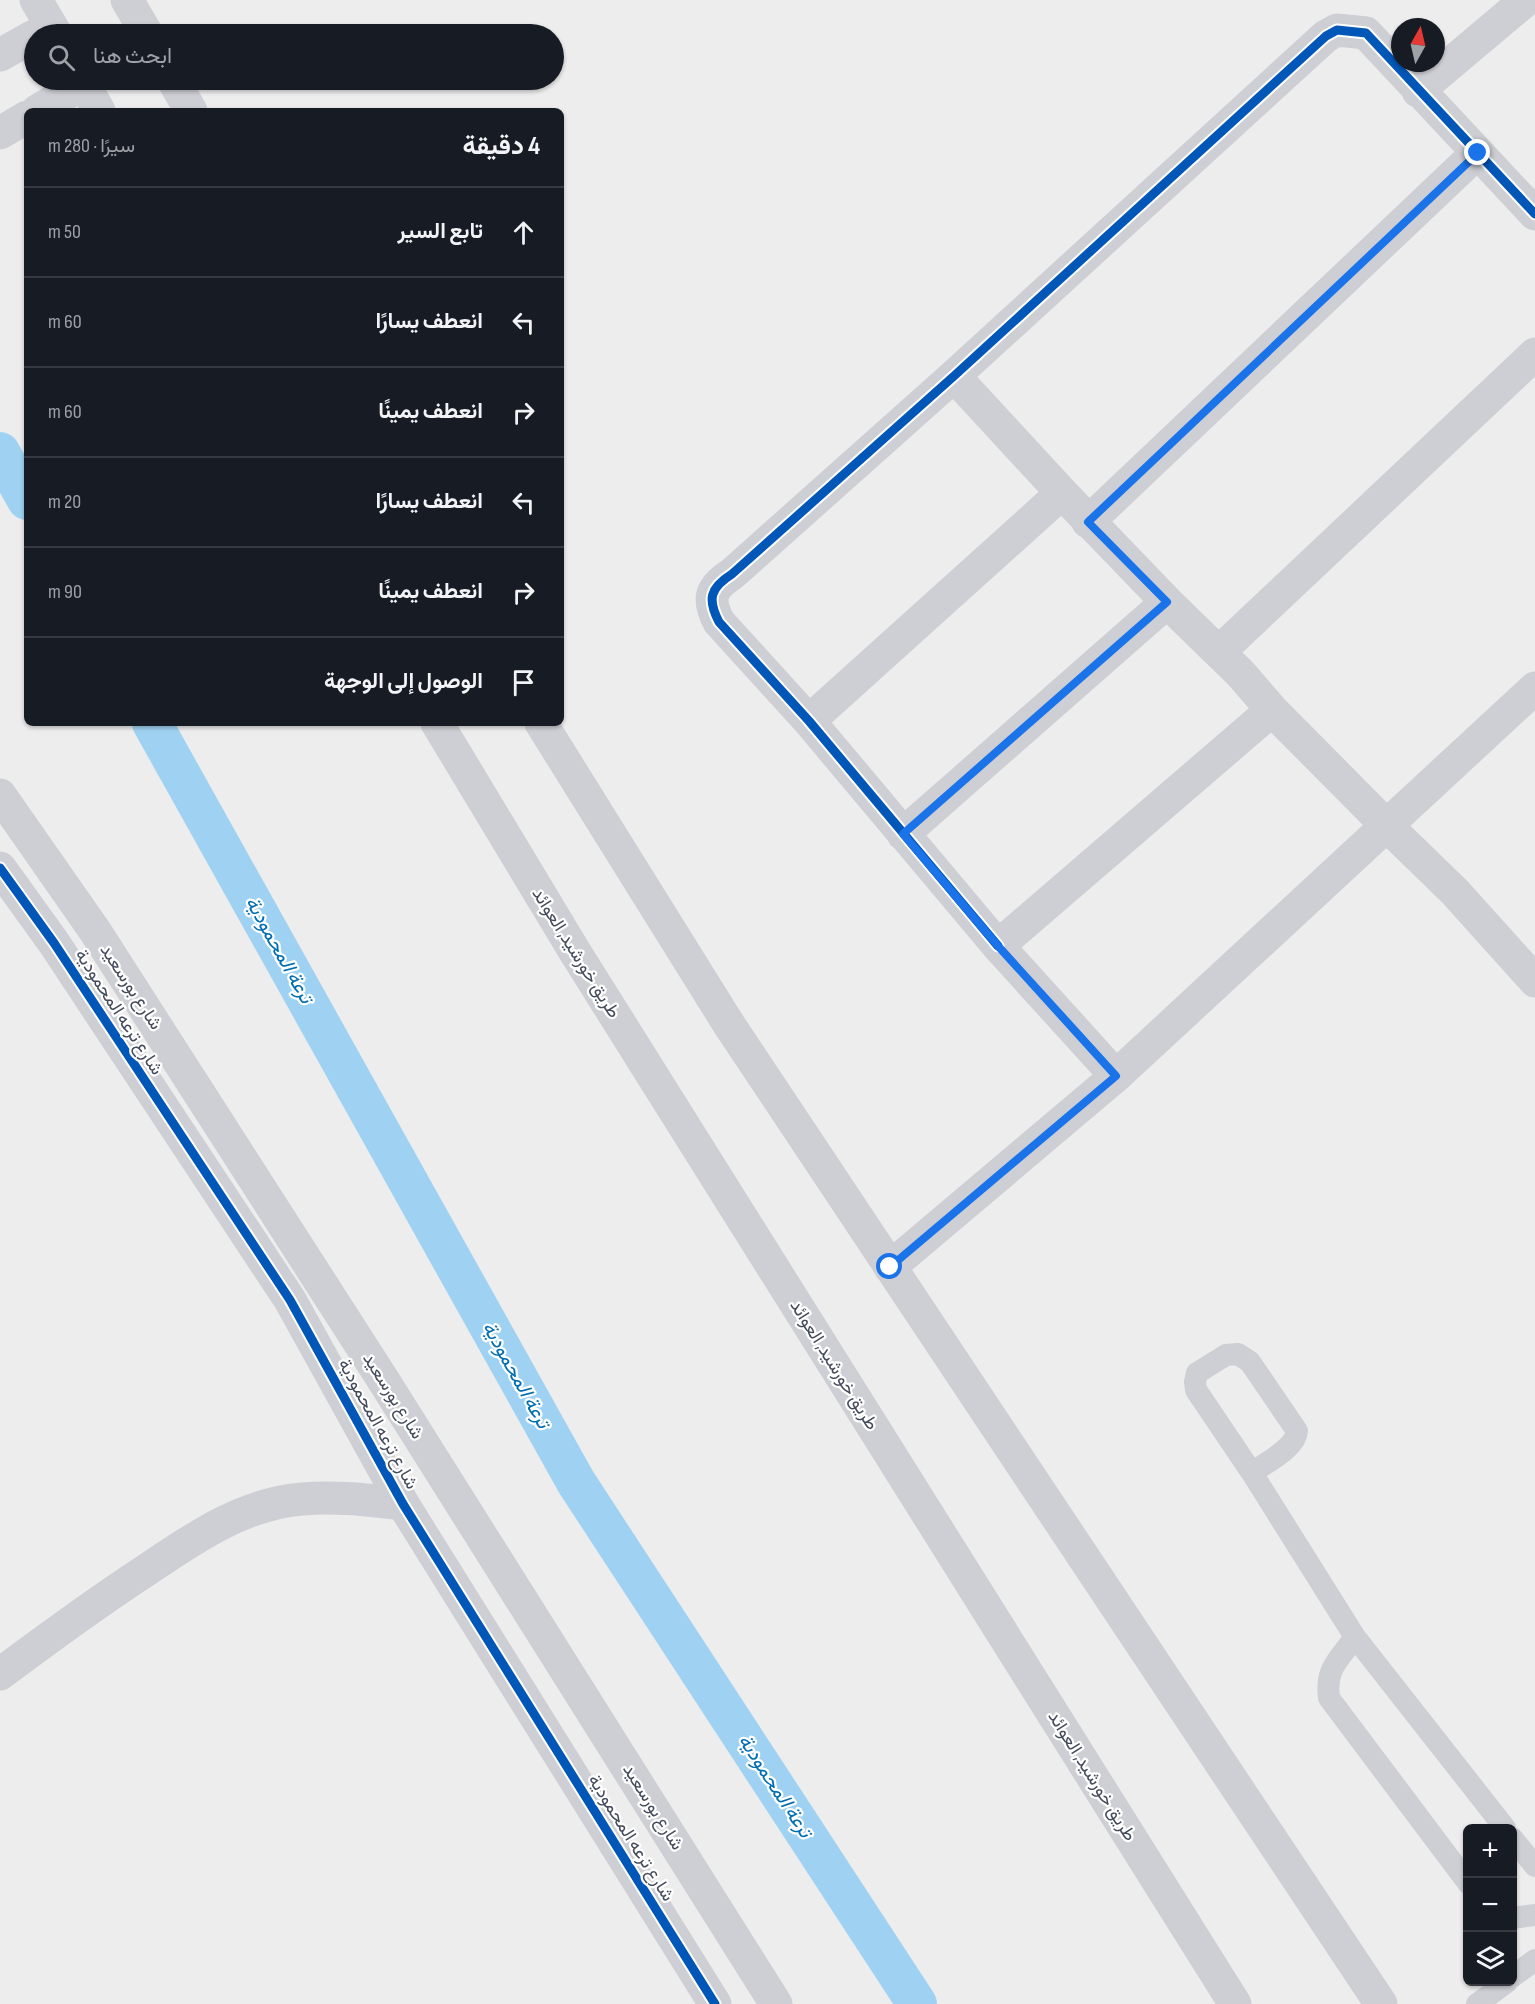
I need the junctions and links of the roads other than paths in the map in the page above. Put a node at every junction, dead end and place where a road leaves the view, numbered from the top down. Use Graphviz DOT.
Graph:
graph roads {
  1 [pos="128,0"];
  2 [pos="1526,0"];
  3 [pos="141,24"];
  4 [pos="24,39"];
  5 [pos="0,55"];
  6 [pos="179,90"];
  7 [pos="88,91"];
  8 [pos="1418,91"];
  9 [pos="45,108"];
  10 [pos="189,108"];
  11 [pos="24,119"];
  12 [pos="0,133"];
  13 [pos="1478,153"];
  14 [pos="1535,214"];
  15 [pos="1535,354"];
  16 [pos="954,376"];
  17 [pos="1062,493"];
  18 [pos="1088,522"];
  19 [pos="1167,602"];
  20 [pos="1219,652"];
  21 [pos="1535,688"];
  22 [pos="1272,710"];
  23 [pos="809,721"];
  24 [pos="439,726"];
  25 [pos="543,726"];
  26 [pos="0,795"];
  27 [pos="1386,825"];
  28 [pos="903,834"];
  29 [pos="0,868"];
  30 [pos="998,946"];
  31 [pos="1535,981"];
  32 [pos="1116,1076"];
  33 [pos="890,1267"];
  34 [pos="1252,1473"];
  35 [pos="403,1504"];
  36 [pos="1355,1637"];
  37 [pos="0,1674"];
  38 [pos="1502,1824"];
  39 [pos="1517,1844"];
  40 [pos="1535,1866"];
  41 [pos="1463,1878"];
  42 [pos="1535,1915"];
  43 [pos="1517,1917"];
  44 [pos="1535,1960"];
  45 [pos="1517,1973"];
  46 [pos="1502,1986"];
  47 [pos="715,2004"];
  48 [pos="776,2004"];
  49 [pos="1235,2004"];
  50 [pos="1381,2004"];
  51 [pos="1477,2004"];
  1 -- 3 [label="main road"];
  2 -- 8 [label="street"];
  4 -- 5 [label="main road"];
  6 -- 10 [label="main road"];
  7 -- 9 [label="main road"];
  8 -- 13 [label="street"];
  8 -- 16 [label="street"];
  11 -- 12 [label="main road"];
  13 -- 14 [label="street"];
  13 -- 18 [label="street"];
  15 -- 20 [label="street"];
  16 -- 17 [label="street"];
  16 -- 23 [label="street"];
  17 -- 18 [label="street"];
  17 -- 23 [label="street"];
  18 -- 19 [label="street"];
  19 -- 20 [label="street"];
  19 -- 28 [label="street"];
  20 -- 22 [label="street"];
  21 -- 27 [label="street"];
  22 -- 27 [label="street"];
  22 -- 30 [label="street"];
  23 -- 28 [label="street"];
  24 -- 49 [label="main road, طريق خورشيد, العوائد"];
  25 -- 33 [label="main road"];
  26 -- 48 [label="main road, شارع بورسعيد"];
  27 -- 31 [label="street"];
  27 -- 32 [label="street"];
  28 -- 30 [label="street"];
  29 -- 35 [label="street, شارع ترعه المحمودية"];
  30 -- 32 [label="street"];
  32 -- 33 [label="street"];
  33 -- 50 [label="main road"];
  34 -- 34 [label="lane"];
  34 -- 36 [label="lane"];
  35 -- 37 [label="street"];
  35 -- 47 [label="street, شارع ترعه المحمودية"];
  36 -- 38 [label="lane"];
  36 -- 41 [label="lane"];
  39 -- 40 [label="lane"];
  42 -- 43 [label="lane"];
  44 -- 45 [label="lane"];
  46 -- 51 [label="lane"];
}
